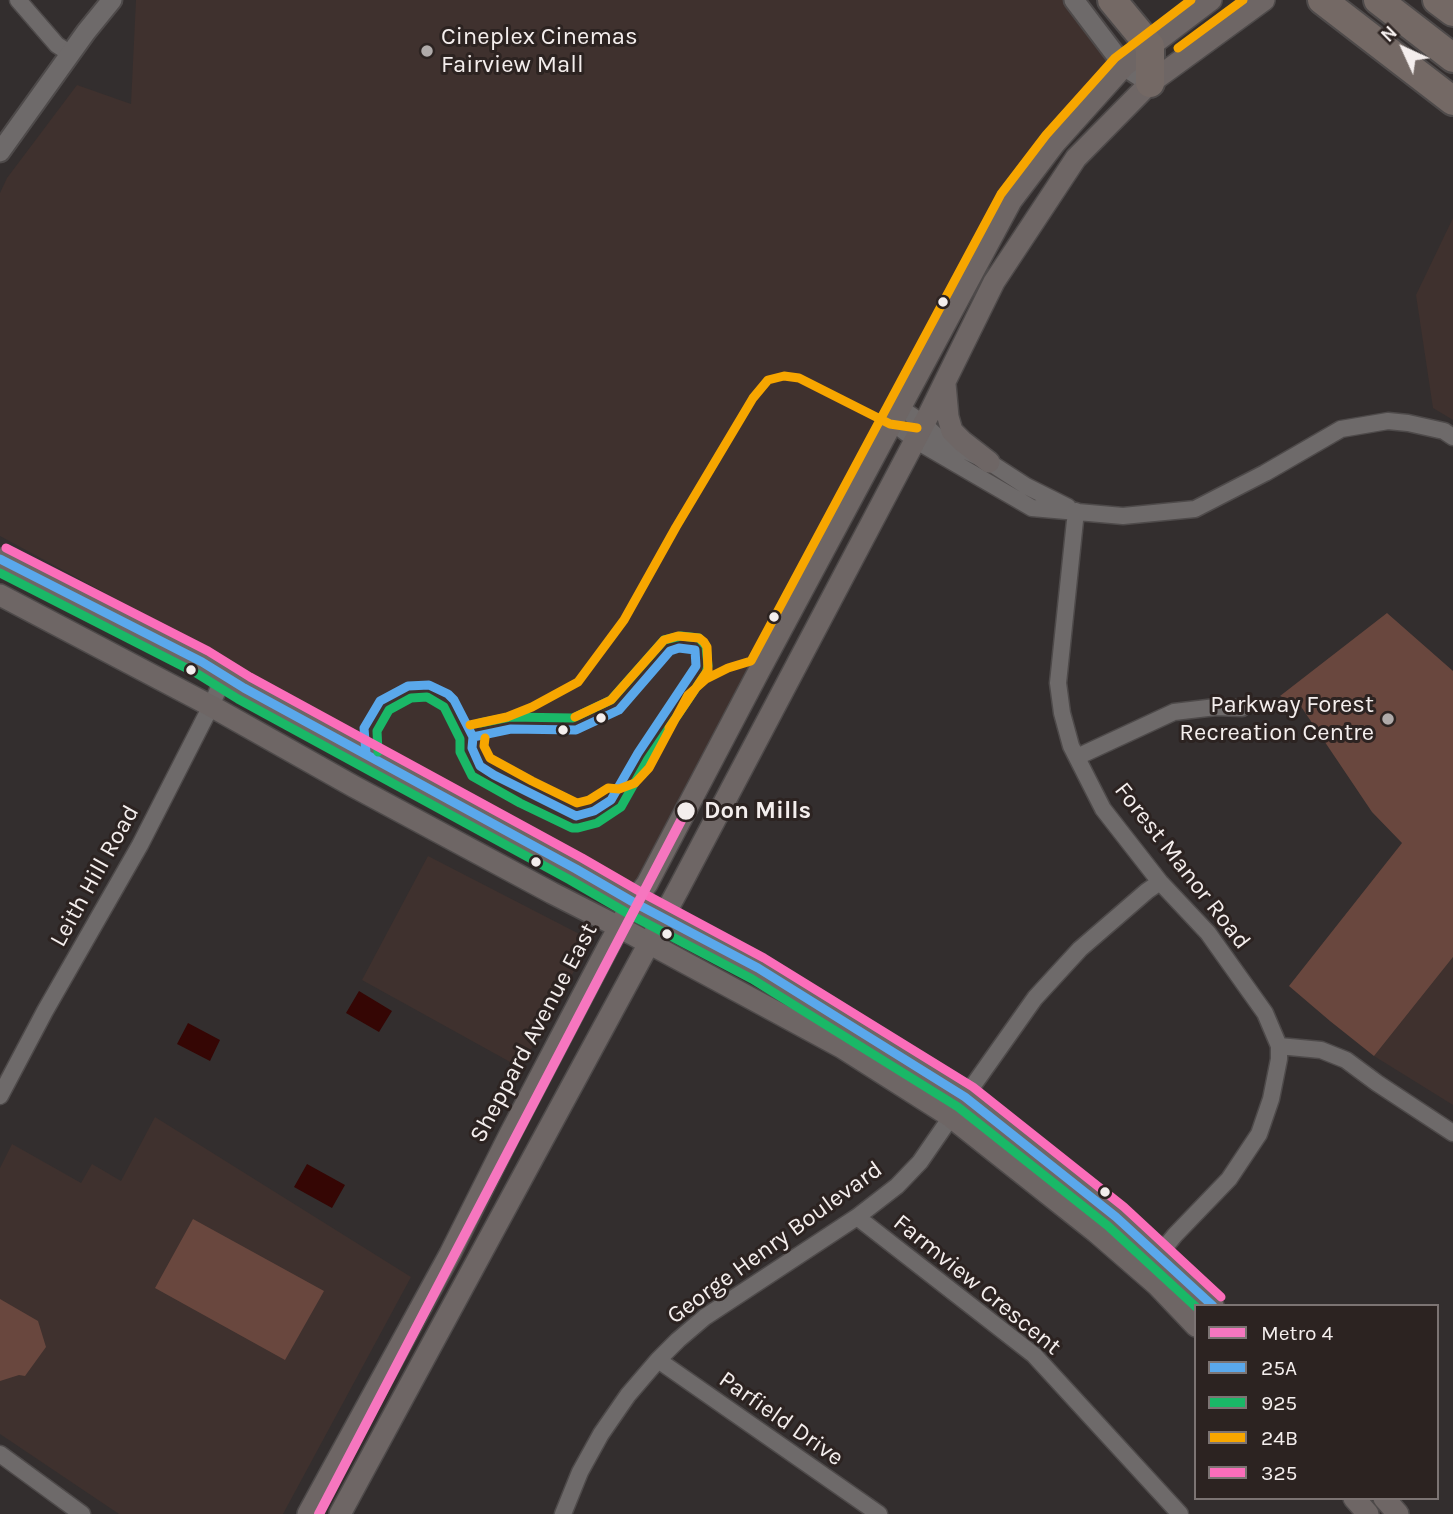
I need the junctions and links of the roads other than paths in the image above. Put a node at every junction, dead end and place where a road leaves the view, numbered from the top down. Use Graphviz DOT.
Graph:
graph roads {
  1 [pos="18,0"];
  2 [pos="112,0"];
  3 [pos="1074,0"];
  4 [pos="1112,0"];
  5 [pos="1211,0"];
  6 [pos="1264,0"];
  7 [pos="1304,0"];
  8 [pos="1322,0"];
  9 [pos="1378,0"];
  10 [pos="1437,0"];
  11 [pos="1453,12"];
  12 [pos="1150,46"];
  13 [pos="71,54"];
  14 [pos="1453,58"];
  15 [pos="1124,66"];
  16 [pos="1424,80"];
  17 [pos="1150,83"];
  18 [pos="1453,101"];
  19 [pos="0,152"];
  20 [pos="945,382"];
  21 [pos="897,416"];
  22 [pos="919,431"];
  23 [pos="1453,437"];
  24 [pos="989,462"];
  25 [pos="1076,511"];
  26 [pos="0,559"];
  27 [pos="0,595"];
  28 [pos="224,676"];
  29 [pos="211,706"];
  30 [pos="1242,708"];
  31 [pos="1077,757"];
  32 [pos="1160,882"];
  33 [pos="633,902"];
  34 [pos="663,917"];
  35 [pos="619,927"];
  36 [pos="648,943"];
  37 [pos="1279,1046"];
  38 [pos="0,1096"];
  39 [pos="965,1097"];
  40 [pos="951,1117"];
  41 [pos="1453,1133"];
  42 [pos="857,1217"];
  43 [pos="1158,1255"];
  44 [pos="1144,1274"];
  45 [pos="1211,1304"];
  46 [pos="1194,1324"];
  47 [pos="658,1360"];
  48 [pos="0,1454"];
  49 [pos="1356,1500"];
  50 [pos="1386,1500"];
  51 [pos="82,1514"];
  52 [pos="308,1514"];
  53 [pos="340,1514"];
  54 [pos="563,1514"];
  55 [pos="879,1514"];
  56 [pos="1180,1514"];
  57 [pos="1368,1514"];
  58 [pos="1398,1514"];
  1 -- 13 [label="street"];
  2 -- 13 [label="street"];
  3 -- 15 [label="street"];
  4 -- 12 [label="highway"];
  5 -- 12 [label="main road, Sheppard Avenue East"];
  6 -- 17 [label="main road"];
  7 -- 16 [label="highway"];
  8 -- 16 [label="highway"];
  9 -- 14 [label="highway"];
  10 -- 11 [label="highway"];
  12 -- 15 [label="main road, Sheppard Avenue East"];
  12 -- 17 [label="highway"];
  13 -- 19 [label="street"];
  15 -- 17 [label="street"];
  15 -- 21 [label="main road, Sheppard Avenue East"];
  16 -- 18 [label="highway"];
  17 -- 20 [label="main road"];
  20 -- 22 [label="main road"];
  20 -- 24 [label="main road"];
  21 -- 22 [label="street"];
  21 -- 33 [label="main road, Sheppard Avenue East"];
  22 -- 24 [label="street"];
  22 -- 25 [label="street"];
  22 -- 34 [label="main road"];
  23 -- 25 [label="street"];
  24 -- 25 [label="street"];
  25 -- 31 [label="street, Forest Manor Road"];
  26 -- 28 [label="main road"];
  27 -- 29 [label="main road"];
  28 -- 29 [label="street, Leith Hill Road"];
  28 -- 33 [label="main road"];
  29 -- 35 [label="main road"];
  29 -- 38 [label="street, Leith Hill Road"];
  30 -- 31 [label="street"];
  31 -- 32 [label="street, Forest Manor Road"];
  32 -- 37 [label="street, Forest Manor Road"];
  32 -- 39 [label="street"];
  33 -- 34 [label="main road"];
  33 -- 35 [label="main road, Sheppard Avenue East"];
  34 -- 36 [label="main road"];
  34 -- 39 [label="main road"];
  35 -- 36 [label="main road"];
  35 -- 52 [label="main road, Sheppard Avenue East"];
  36 -- 40 [label="main road"];
  36 -- 53 [label="main road"];
  37 -- 41 [label="street"];
  37 -- 43 [label="street"];
  39 -- 43 [label="main road"];
  40 -- 42 [label="street, George Henry Boulevard"];
  40 -- 44 [label="main road"];
  42 -- 47 [label="street, George Henry Boulevard"];
  42 -- 56 [label="street, Farmview Crescent"];
  43 -- 44 [label="street"];
  43 -- 45 [label="main road"];
  44 -- 46 [label="main road"];
  47 -- 54 [label="street, George Henry Boulevard"];
  47 -- 55 [label="street, Parfield Drive"];
  48 -- 51 [label="street"];
  49 -- 57 [label="main road"];
  50 -- 58 [label="main road"];
}
